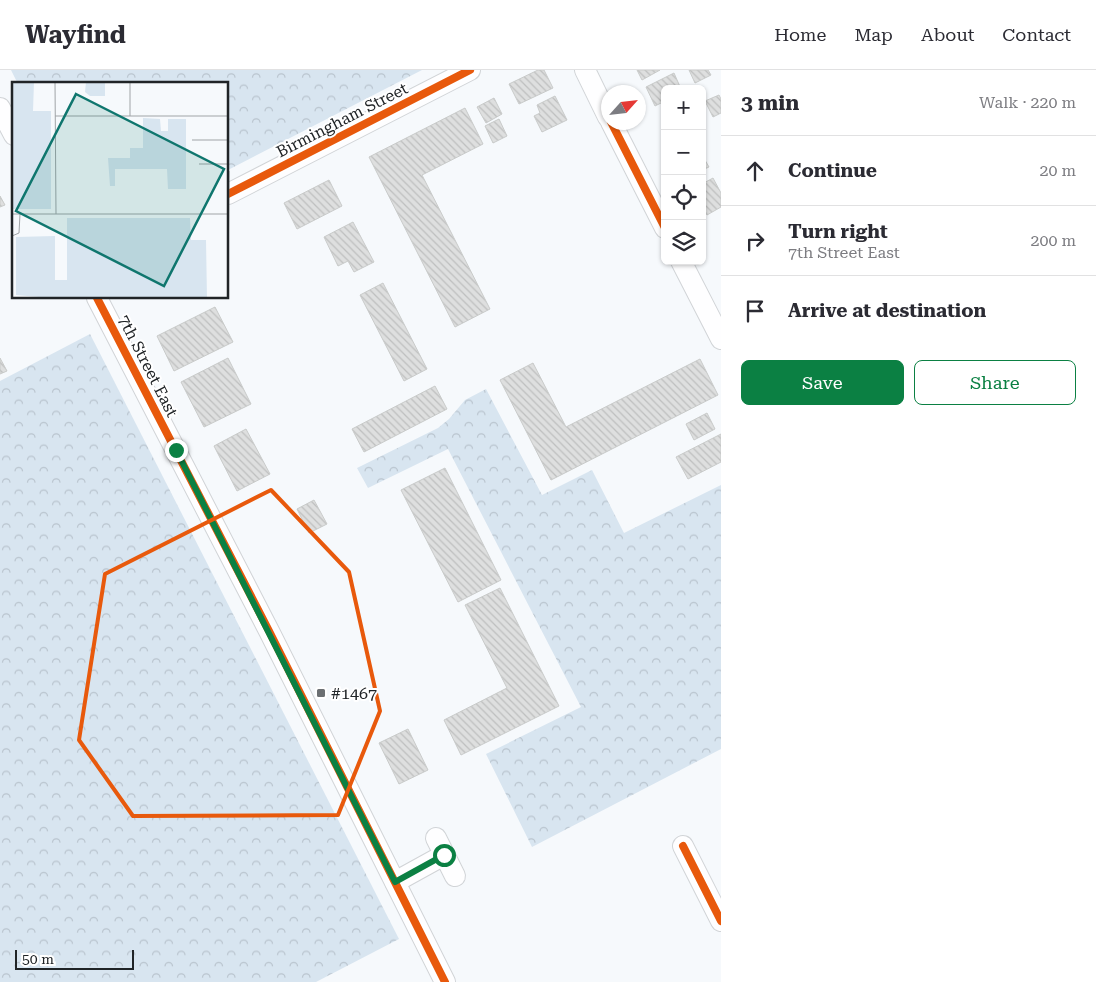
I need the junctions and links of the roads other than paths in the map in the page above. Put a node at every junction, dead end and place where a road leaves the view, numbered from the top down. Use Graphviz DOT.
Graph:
graph roads {
  1 [pos="470,70"];
  2 [pos="585,70"];
  3 [pos="601,103"];
  4 [pos="0,108"];
  5 [pos="615,130"];
  6 [pos="12,131"];
  7 [pos="229,193"];
  8 [pos="661,220"];
  9 [pos="683,265"];
  10 [pos="98,299"];
  11 [pos="721,340"];
  12 [pos="683,846"];
  13 [pos="455,876"];
  14 [pos="395,882"];
  15 [pos="721,921"];
  16 [pos="446,982"];
  1 -- 7 [label="street, Birmingham Street"];
  2 -- 3 [label="street"];
  4 -- 6 [label="street"];
  5 -- 8 [label="street"];
  9 -- 11 [label="street"];
  10 -- 14 [label="street, 7th Street East"];
  12 -- 15 [label="street"];
  13 -- 14 [label="street"];
  14 -- 16 [label="street, 7th Street East"];
}
